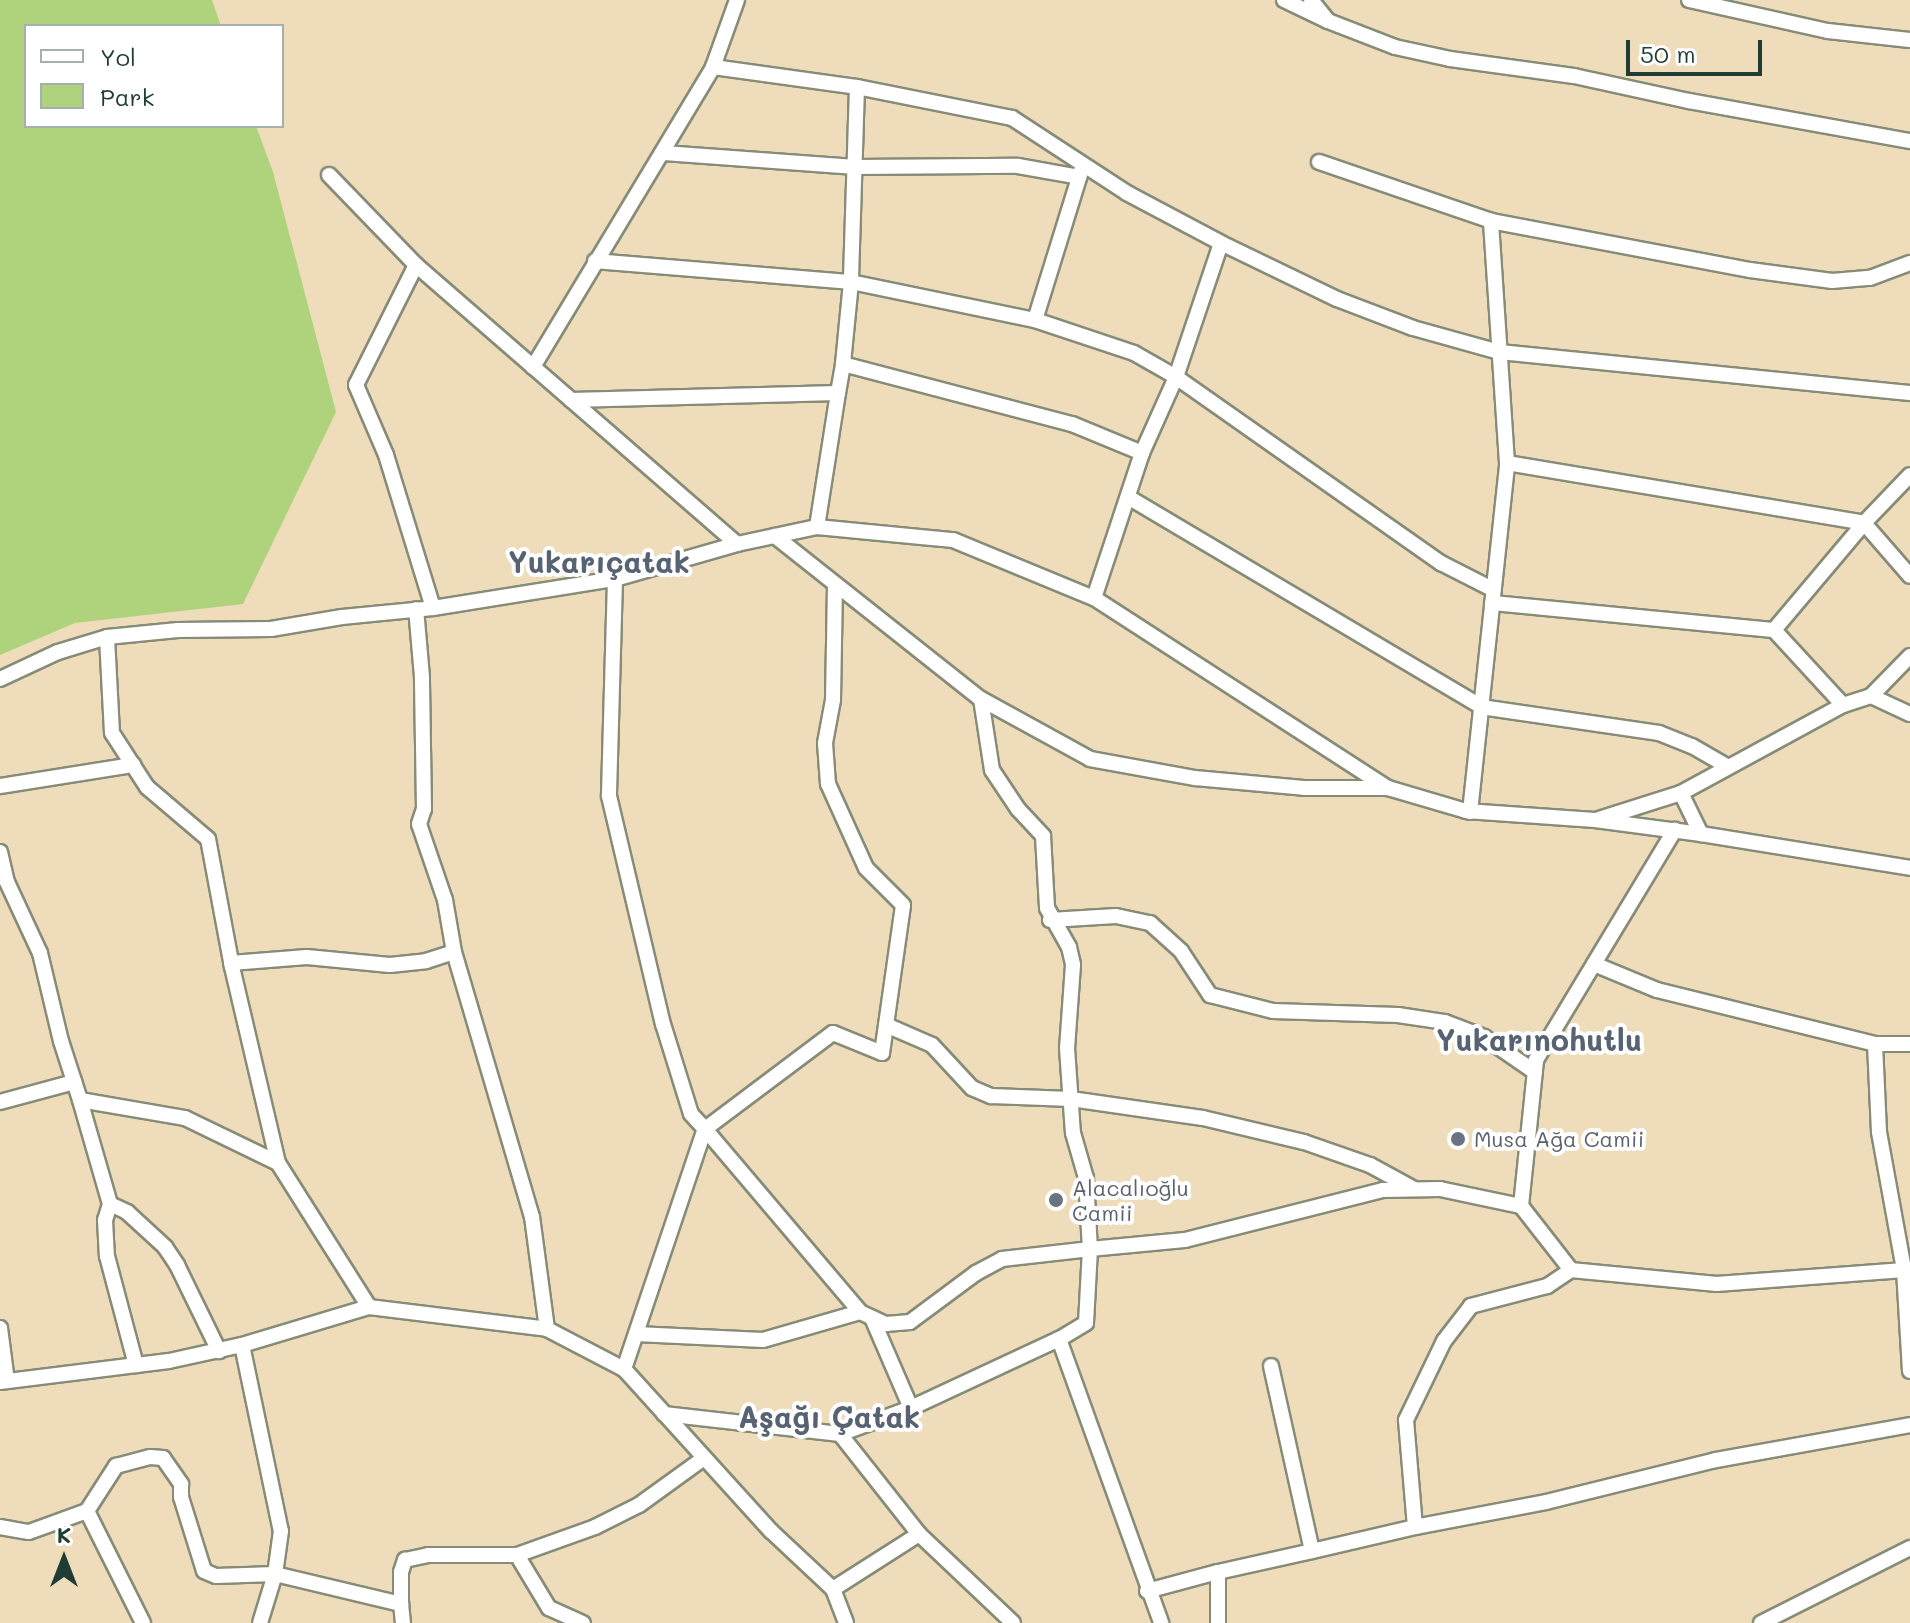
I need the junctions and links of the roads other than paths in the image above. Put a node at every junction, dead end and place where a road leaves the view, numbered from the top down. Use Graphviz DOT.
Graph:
graph roads {
  1 [pos="737,0"];
  2 [pos="1284,0"];
  3 [pos="1311,0"];
  4 [pos="1689,0"];
  5 [pos="1328,21"];
  6 [pos="1910,40"];
  7 [pos="713,67"];
  8 [pos="857,87"];
  9 [pos="1910,141"];
  10 [pos="664,153"];
  11 [pos="1319,162"];
  12 [pos="855,167"];
  13 [pos="1081,171"];
  14 [pos="329,175"];
  15 [pos="1491,221"];
  16 [pos="1221,243"];
  17 [pos="595,261"];
  18 [pos="1910,263"];
  19 [pos="416,265"];
  20 [pos="851,282"];
  21 [pos="1035,320"];
  22 [pos="1499,352"];
  23 [pos="843,364"];
  24 [pos="533,367"];
  25 [pos="1176,377"];
  26 [pos="838,393"];
  27 [pos="1910,393"];
  28 [pos="571,400"];
  29 [pos="1142,453"];
  30 [pos="1507,463"];
  31 [pos="1910,475"];
  32 [pos="1128,497"];
  33 [pos="1864,523"];
  34 [pos="817,527"];
  35 [pos="775,536"];
  36 [pos="737,544"];
  37 [pos="1910,576"];
  38 [pos="615,579"];
  39 [pos="835,585"];
  40 [pos="1493,596"];
  41 [pos="1094,598"];
  42 [pos="433,608"];
  43 [pos="416,609"];
  44 [pos="1774,630"];
  45 [pos="107,637"];
  46 [pos="1910,656"];
  47 [pos="0,679"];
  48 [pos="1871,696"];
  49 [pos="981,699"];
  50 [pos="1843,705"];
  51 [pos="1481,707"];
  52 [pos="1910,714"];
  53 [pos="133,765"];
  54 [pos="1726,766"];
  55 [pos="0,786"];
  56 [pos="1388,788"];
  57 [pos="1681,793"];
  58 [pos="1470,812"];
  59 [pos="1595,820"];
  60 [pos="1675,830"];
  61 [pos="1701,834"];
  62 [pos="0,852"];
  63 [pos="1910,868"];
  64 [pos="3,884"];
  65 [pos="1050,920"];
  66 [pos="454,952"];
  67 [pos="231,963"];
  68 [pos="1594,964"];
  69 [pos="886,1025"];
  70 [pos="1875,1044"];
  71 [pos="1910,1044"];
  72 [pos="1535,1072"];
  73 [pos="74,1082"];
  74 [pos="1071,1099"];
  75 [pos="80,1100"];
  76 [pos="0,1102"];
  77 [pos="705,1129"];
  78 [pos="278,1163"];
  79 [pos="1415,1190"];
  80 [pos="110,1204"];
  81 [pos="1521,1206"];
  82 [pos="1090,1249"];
  83 [pos="1571,1270"];
  84 [pos="1907,1271"];
  85 [pos="369,1307"];
  86 [pos="866,1315"];
  87 [pos="0,1328"];
  88 [pos="547,1329"];
  89 [pos="636,1334"];
  90 [pos="1059,1339"];
  91 [pos="242,1345"];
  92 [pos="219,1351"];
  93 [pos="136,1365"];
  94 [pos="1271,1366"];
  95 [pos="624,1369"];
  96 [pos="1910,1371"];
  97 [pos="3,1381"];
  98 [pos="911,1408"];
  99 [pos="664,1414"];
  100 [pos="1910,1425"];
  101 [pos="840,1434"];
  102 [pos="704,1458"];
  103 [pos="87,1511"];
  104 [pos="0,1527"];
  105 [pos="1415,1527"];
  106 [pos="919,1534"];
  107 [pos="1910,1548"];
  108 [pos="1312,1551"];
  109 [pos="517,1555"];
  110 [pos="1218,1572"];
  111 [pos="275,1574"];
  112 [pos="833,1589"];
  113 [pos="1147,1591"];
  114 [pos="401,1604"];
  115 [pos="143,1623"];
  116 [pos="260,1623"];
  117 [pos="403,1623"];
  118 [pos="583,1623"];
  119 [pos="846,1623"];
  120 [pos="1013,1623"];
  121 [pos="1161,1623"];
  122 [pos="1218,1623"];
  123 [pos="1761,1623"];
  1 -- 7 [label="street"];
  2 -- 5 [label="street"];
  3 -- 5 [label="street"];
  4 -- 6 [label="street"];
  5 -- 9 [label="street"];
  7 -- 8 [label="street"];
  7 -- 10 [label="street"];
  8 -- 12 [label="street"];
  8 -- 13 [label="street"];
  10 -- 12 [label="street"];
  10 -- 17 [label="street"];
  11 -- 15 [label="street"];
  12 -- 13 [label="street"];
  12 -- 20 [label="street"];
  13 -- 16 [label="street"];
  13 -- 21 [label="street"];
  14 -- 19 [label="street"];
  15 -- 18 [label="street"];
  15 -- 22 [label="street"];
  16 -- 22 [label="street"];
  16 -- 25 [label="street"];
  17 -- 20 [label="street"];
  17 -- 24 [label="street"];
  19 -- 24 [label="street"];
  19 -- 42 [label="street"];
  20 -- 21 [label="street"];
  20 -- 23 [label="street"];
  21 -- 25 [label="street"];
  22 -- 27 [label="street"];
  22 -- 30 [label="street"];
  23 -- 26 [label="street"];
  23 -- 29 [label="street"];
  24 -- 28 [label="street"];
  25 -- 29 [label="street"];
  25 -- 40 [label="street"];
  26 -- 28 [label="street"];
  26 -- 34 [label="street"];
  28 -- 36 [label="street"];
  29 -- 32 [label="street"];
  30 -- 33 [label="street"];
  30 -- 40 [label="street"];
  31 -- 33 [label="street"];
  32 -- 41 [label="street"];
  32 -- 51 [label="street"];
  33 -- 37 [label="street"];
  33 -- 44 [label="street"];
  34 -- 35 [label="street"];
  34 -- 41 [label="street"];
  35 -- 36 [label="street"];
  35 -- 39 [label="street"];
  36 -- 38 [label="street"];
  38 -- 42 [label="street"];
  38 -- 77 [label="street"];
  39 -- 49 [label="street"];
  39 -- 69 [label="street"];
  40 -- 44 [label="street"];
  40 -- 51 [label="street"];
  41 -- 56 [label="street"];
  42 -- 43 [label="street"];
  43 -- 45 [label="street"];
  43 -- 66 [label="street"];
  44 -- 50 [label="street"];
  45 -- 47 [label="street"];
  45 -- 53 [label="street"];
  46 -- 48 [label="street"];
  48 -- 50 [label="street"];
  48 -- 52 [label="street"];
  49 -- 56 [label="street"];
  49 -- 65 [label="street"];
  50 -- 54 [label="street"];
  51 -- 54 [label="street"];
  51 -- 58 [label="street"];
  53 -- 55 [label="street"];
  53 -- 67 [label="street"];
  54 -- 57 [label="street"];
  56 -- 58 [label="street"];
  57 -- 59 [label="street"];
  57 -- 61 [label="street"];
  58 -- 59 [label="street"];
  59 -- 60 [label="street"];
  60 -- 61 [label="street"];
  60 -- 68 [label="street"];
  61 -- 63 [label="street"];
  62 -- 64 [label="street"];
  64 -- 73 [label="street"];
  65 -- 72 [label="street"];
  65 -- 74 [label="street"];
  66 -- 67 [label="street"];
  66 -- 88 [label="street"];
  67 -- 78 [label="street"];
  68 -- 70 [label="street"];
  68 -- 72 [label="street"];
  69 -- 74 [label="street"];
  69 -- 77 [label="street"];
  70 -- 71 [label="street"];
  70 -- 84 [label="street"];
  72 -- 81 [label="street"];
  73 -- 75 [label="street"];
  73 -- 76 [label="street"];
  74 -- 79 [label="street"];
  74 -- 82 [label="street"];
  75 -- 78 [label="street"];
  75 -- 80 [label="street"];
  77 -- 86 [label="street"];
  77 -- 89 [label="street"];
  78 -- 85 [label="street"];
  79 -- 81 [label="street"];
  79 -- 82 [label="street"];
  80 -- 92 [label="street"];
  80 -- 93 [label="street"];
  81 -- 83 [label="street"];
  82 -- 86 [label="street"];
  82 -- 90 [label="street"];
  83 -- 84 [label="street"];
  83 -- 105 [label="street"];
  84 -- 96 [label="street"];
  85 -- 88 [label="street"];
  85 -- 91 [label="street"];
  86 -- 89 [label="street"];
  86 -- 98 [label="street"];
  87 -- 97 [label="street"];
  88 -- 95 [label="street"];
  89 -- 95 [label="street"];
  90 -- 98 [label="street"];
  90 -- 113 [label="street"];
  91 -- 92 [label="street"];
  91 -- 111 [label="street"];
  92 -- 93 [label="street"];
  93 -- 97 [label="street"];
  94 -- 108 [label="street"];
  95 -- 99 [label="street"];
  98 -- 101 [label="street"];
  99 -- 101 [label="street"];
  99 -- 102 [label="street"];
  100 -- 105 [label="street"];
  101 -- 106 [label="street"];
  102 -- 109 [label="street"];
  102 -- 112 [label="street"];
  103 -- 104 [label="street"];
  103 -- 111 [label="street"];
  103 -- 115 [label="street"];
  105 -- 108 [label="street"];
  106 -- 112 [label="street"];
  106 -- 120 [label="street"];
  107 -- 123 [label="street"];
  108 -- 110 [label="street"];
  109 -- 114 [label="street"];
  109 -- 118 [label="street"];
  110 -- 113 [label="street"];
  110 -- 122 [label="street"];
  111 -- 114 [label="street"];
  111 -- 116 [label="street"];
  112 -- 119 [label="street"];
  113 -- 121 [label="street"];
  114 -- 117 [label="street"];
}
